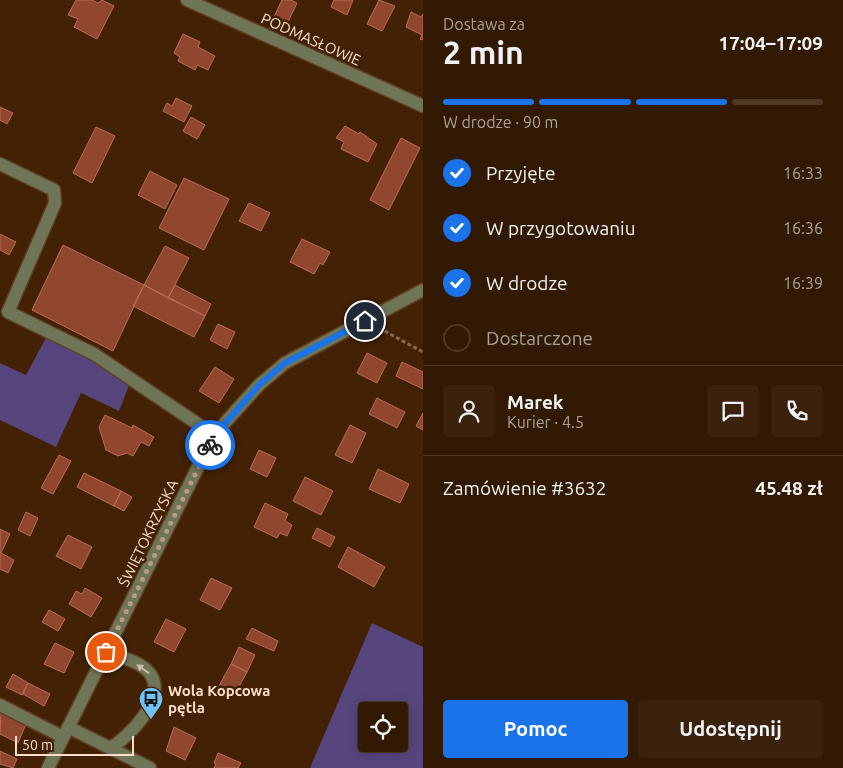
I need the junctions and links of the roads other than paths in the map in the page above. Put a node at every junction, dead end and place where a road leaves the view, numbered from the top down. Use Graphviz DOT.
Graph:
graph roads {
  1 [pos="187,0"];
  2 [pos="423,106"];
  3 [pos="0,164"];
  4 [pos="423,290"];
  5 [pos="214,436"];
  6 [pos="106,652"];
  7 [pos="0,706"];
  8 [pos="66,732"];
  9 [pos="110,748"];
  10 [pos="48,768"];
  11 [pos="150,768"];
  1 -- 2 [label="street, PODMASŁOWIE"];
  3 -- 5 [label="street"];
  4 -- 5 [label="street, ŚWIĘTOKRZYSKA"];
  5 -- 6 [label="street, ŚWIĘTOKRZYSKA"];
  6 -- 8 [label="street, ŚWIĘTOKRZYSKA"];
  9 -- 6 [label="street, one-way"];
  7 -- 8 [label="street"];
  8 -- 9 [label="street"];
  8 -- 10 [label="street, ŚWIĘTOKRZYSKA"];
  9 -- 11 [label="street"];
}
